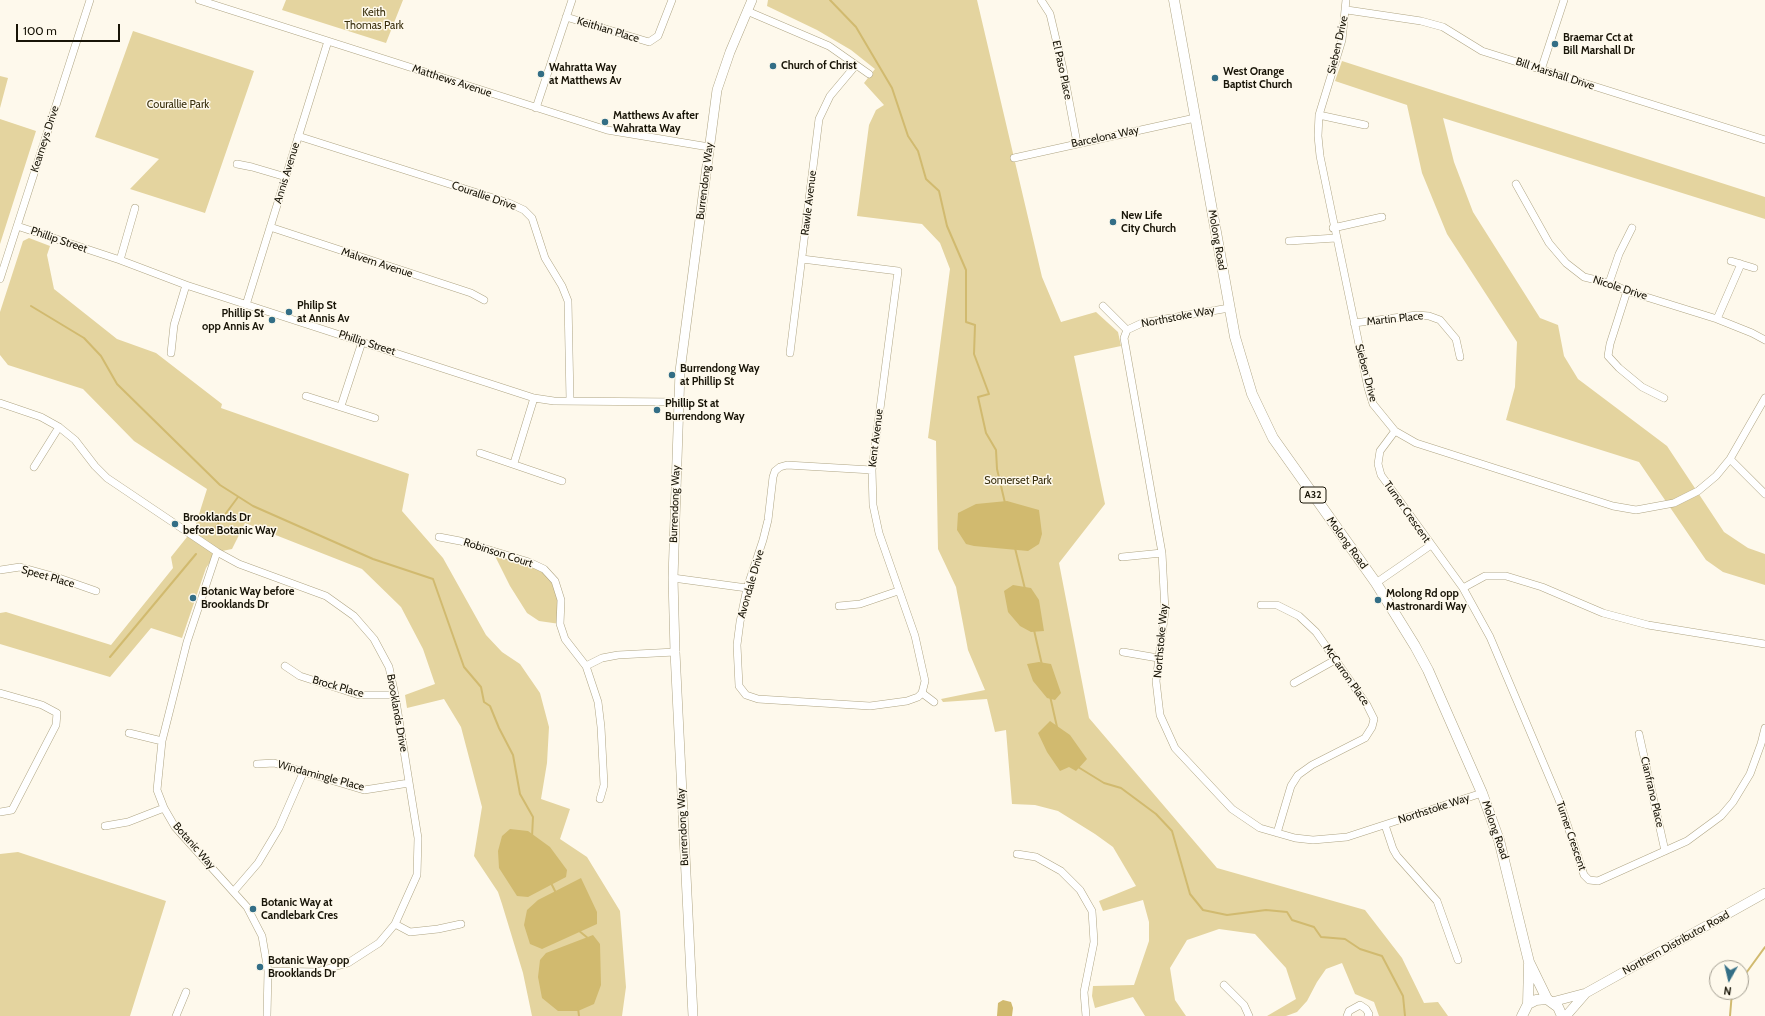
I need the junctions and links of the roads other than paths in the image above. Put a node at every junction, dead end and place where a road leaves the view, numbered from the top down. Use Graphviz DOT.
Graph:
graph roads {
  1 [pos="90,0"];
  2 [pos="199,0"];
  3 [pos="572,0"];
  4 [pos="672,0"];
  5 [pos="752,0"];
  6 [pos="1041,0"];
  7 [pos="1174,0"];
  8 [pos="1346,0"];
  9 [pos="1564,0"];
  10 [pos="1346,10"];
  11 [pos="747,11"];
  12 [pos="566,17"];
  13 [pos="328,41"];
  14 [pos="856,65"];
  15 [pos="1541,70"];
  16 [pos="869,74"];
  17 [pos="536,108"];
  18 [pos="1319,115"];
  19 [pos="1195,118"];
  20 [pos="1365,125"];
  21 [pos="298,136"];
  22 [pos="1765,140"];
  23 [pos="1077,143"];
  24 [pos="709,147"];
  25 [pos="1014,158"];
  26 [pos="237,164"];
  27 [pos="286,177"];
  28 [pos="1516,184"];
  29 [pos="135,208"];
  30 [pos="1382,217"];
  31 [pos="17,226"];
  32 [pos="270,227"];
  33 [pos="1333,228"];
  34 [pos="1632,228"];
  35 [pos="1336,238"];
  36 [pos="1289,241"];
  37 [pos="802,259"];
  38 [pos="120,260"];
  39 [pos="1731,261"];
  40 [pos="1740,264"];
  41 [pos="1754,268"];
  42 [pos="0,279"];
  43 [pos="1609,283"];
  44 [pos="186,285"];
  45 [pos="1627,291"];
  46 [pos="484,300"];
  47 [pos="246,305"];
  48 [pos="1103,306"];
  49 [pos="1229,308"];
  50 [pos="1717,319"];
  51 [pos="1354,323"];
  52 [pos="1127,330"];
  53 [pos="1765,340"];
  54 [pos="362,342"];
  55 [pos="171,353"];
  56 [pos="790,353"];
  57 [pos="1460,357"];
  58 [pos="306,396"];
  59 [pos="534,398"];
  60 [pos="1664,398"];
  61 [pos="1765,398"];
  62 [pos="570,400"];
  63 [pos="678,402"];
  64 [pos="0,403"];
  65 [pos="341,406"];
  66 [pos="375,418"];
  67 [pos="59,427"];
  68 [pos="1395,431"];
  69 [pos="480,453"];
  70 [pos="1730,459"];
  71 [pos="514,464"];
  72 [pos="34,467"];
  73 [pos="872,470"];
  74 [pos="562,481"];
  75 [pos="1765,494"];
  76 [pos="439,537"];
  77 [pos="1431,545"];
  78 [pos="217,552"];
  79 [pos="1162,553"];
  80 [pos="1122,557"];
  81 [pos="0,570"];
  82 [pos="673,578"];
  83 [pos="1376,583"];
  84 [pos="747,588"];
  85 [pos="1463,588"];
  86 [pos="96,591"];
  87 [pos="898,591"];
  88 [pos="1260,605"];
  89 [pos="839,606"];
  90 [pos="1765,644"];
  91 [pos="675,652"];
  92 [pos="1123,652"];
  93 [pos="1158,658"];
  94 [pos="1335,660"];
  95 [pos="285,666"];
  96 [pos="586,666"];
  97 [pos="1294,683"];
  98 [pos="0,692"];
  99 [pos="922,693"];
  100 [pos="395,695"];
  101 [pos="934,702"];
  102 [pos="1765,728"];
  103 [pos="129,733"];
  104 [pos="1638,734"];
  105 [pos="162,741"];
  106 [pos="257,764"];
  107 [pos="304,773"];
  108 [pos="409,783"];
  109 [pos="1482,793"];
  110 [pos="600,799"];
  111 [pos="164,808"];
  112 [pos="0,812"];
  113 [pos="1385,825"];
  114 [pos="106,826"];
  115 [pos="1277,832"];
  116 [pos="1665,851"];
  117 [pos="1017,854"];
  118 [pos="234,891"];
  119 [pos="1765,893"];
  120 [pos="395,924"];
  121 [pos="461,924"];
  122 [pos="1458,960"];
  123 [pos="1529,962"];
  124 [pos="268,971"];
  125 [pos="1224,985"];
  126 [pos="186,992"];
  127 [pos="1586,993"];
  128 [pos="1549,1000"];
  129 [pos="1528,1004"];
  130 [pos="176,1016"];
  131 [pos="267,1016"];
  132 [pos="693,1016"];
  133 [pos="1086,1016"];
  134 [pos="1249,1016"];
  135 [pos="1348,1016"];
  136 [pos="1368,1016"];
  137 [pos="1522,1016"];
  138 [pos="1562,1016"];
  139 [pos="1566,1016"];
  1 -- 31 [label="street, Kearneys Drive"];
  2 -- 13 [label="street, Matthews Avenue"];
  3 -- 12 [label="street"];
  4 -- 12 [label="street, Keithian Place"];
  5 -- 11 [label="main road, Burrendong Way"];
  6 -- 23 [label="street, El Paso Place"];
  7 -- 19 [label="highway, Molong Road / A32"];
  8 -- 10 [label="street, Sieben Drive"];
  9 -- 15 [label="street"];
  10 -- 15 [label="street, Bill Marshall Drive"];
  10 -- 18 [label="street, Sieben Drive"];
  11 -- 14 [label="street"];
  11 -- 24 [label="main road, Burrendong Way"];
  12 -- 17 [label="street"];
  13 -- 17 [label="street, Matthews Avenue"];
  13 -- 21 [label="street, Annis Avenue"];
  14 -- 16 [label="street"];
  14 -- 37 [label="street, Rawle Avenue"];
  15 -- 22 [label="street, Bill Marshall Drive"];
  17 -- 24 [label="street, Matthews Avenue"];
  18 -- 20 [label="street"];
  18 -- 33 [label="street, Sieben Drive"];
  19 -- 23 [label="street, Barcelona Way"];
  19 -- 49 [label="highway, Molong Road / A32"];
  21 -- 27 [label="street, Annis Avenue"];
  21 -- 62 [label="street, Courallie Drive"];
  23 -- 25 [label="street, Barcelona Way"];
  24 -- 63 [label="main road, Burrendong Way"];
  26 -- 27 [label="street"];
  27 -- 32 [label="street, Annis Avenue"];
  28 -- 43 [label="street, Nicole Drive"];
  29 -- 38 [label="street"];
  30 -- 33 [label="street"];
  31 -- 38 [label="street, Phillip Street"];
  31 -- 42 [label="street, Kearneys Drive"];
  32 -- 46 [label="street, Malvern Avenue"];
  32 -- 47 [label="street, Annis Avenue"];
  33 -- 35 [label="street, Sieben Drive"];
  34 -- 43 [label="street"];
  35 -- 36 [label="street"];
  35 -- 51 [label="street, Sieben Drive"];
  37 -- 56 [label="street, Rawle Avenue"];
  37 -- 73 [label="street, Kent Avenue"];
  38 -- 44 [label="street, Phillip Street"];
  39 -- 40 [label="street"];
  40 -- 41 [label="street"];
  40 -- 50 [label="street"];
  43 -- 45 [label="street, Nicole Drive"];
  44 -- 47 [label="street, Phillip Street"];
  44 -- 55 [label="street"];
  45 -- 50 [label="street, Nicole Drive"];
  45 -- 60 [label="street"];
  47 -- 54 [label="street, Phillip Street"];
  48 -- 52 [label="street, Northstoke Way"];
  49 -- 52 [label="street, Northstoke Way"];
  49 -- 83 [label="highway, Molong Road / A32"];
  50 -- 53 [label="street, Nicole Drive"];
  51 -- 57 [label="street, Martin Place"];
  51 -- 68 [label="street, Sieben Drive"];
  52 -- 79 [label="street, Northstoke Way"];
  54 -- 59 [label="street, Phillip Street"];
  54 -- 65 [label="street"];
  58 -- 65 [label="street"];
  59 -- 62 [label="street, Phillip Street"];
  59 -- 71 [label="street"];
  61 -- 70 [label="street, Sieben Drive"];
  62 -- 63 [label="street, Phillip Street"];
  63 -- 82 [label="main road, Burrendong Way"];
  64 -- 67 [label="street, Brooklands Drive"];
  65 -- 66 [label="street"];
  67 -- 72 [label="street"];
  67 -- 78 [label="street, Brooklands Drive"];
  68 -- 70 [label="street, Sieben Drive"];
  68 -- 77 [label="street, Turner Crescent"];
  69 -- 71 [label="street"];
  70 -- 75 [label="street"];
  71 -- 74 [label="street"];
  73 -- 84 [label="street, Avondale Drive"];
  73 -- 87 [label="street, Kent Avenue"];
  76 -- 96 [label="street, Robinson Court"];
  77 -- 83 [label="street"];
  77 -- 85 [label="street, Turner Crescent"];
  78 -- 100 [label="street, Brooklands Drive"];
  78 -- 105 [label="street, Botanic Way"];
  79 -- 80 [label="street"];
  79 -- 93 [label="street, Northstoke Way"];
  81 -- 86 [label="street, Speet Place"];
  82 -- 84 [label="street"];
  82 -- 91 [label="main road, Burrendong Way"];
  83 -- 109 [label="highway, Molong Road / A32"];
  84 -- 99 [label="street, Avondale Drive"];
  85 -- 90 [label="street"];
  85 -- 116 [label="street, Turner Crescent"];
  87 -- 89 [label="street"];
  87 -- 99 [label="street, Kent Avenue"];
  88 -- 94 [label="street, McCarron Place"];
  91 -- 96 [label="street"];
  91 -- 132 [label="main road, Burrendong Way"];
  92 -- 93 [label="street"];
  93 -- 115 [label="street, Northstoke Way"];
  94 -- 97 [label="street"];
  94 -- 115 [label="street, McCarron Place"];
  95 -- 100 [label="street, Brock Place"];
  96 -- 110 [label="street, Robinson Court"];
  98 -- 112 [label="street"];
  99 -- 101 [label="street"];
  100 -- 108 [label="street, Brooklands Drive"];
  102 -- 116 [label="street, Turner Crescent"];
  103 -- 105 [label="street"];
  104 -- 116 [label="street, Cianfrano Place"];
  105 -- 111 [label="street, Botanic Way"];
  106 -- 107 [label="street, Windamingle Place"];
  107 -- 108 [label="street, Windamingle Place"];
  107 -- 118 [label="street"];
  108 -- 120 [label="street, Brooklands Drive"];
  109 -- 113 [label="street, Northstoke Way"];
  109 -- 123 [label="highway, Molong Road / A32"];
  111 -- 114 [label="street"];
  111 -- 118 [label="street, Botanic Way"];
  113 -- 115 [label="street, Northstoke Way"];
  113 -- 122 [label="street"];
  117 -- 133 [label="street"];
  118 -- 124 [label="street, Botanic Way"];
  119 -- 127 [label="main road, Northern Distributor Road"];
  120 -- 121 [label="street"];
  120 -- 124 [label="street, Brooklands Drive"];
  123 -- 128 [label="highway, Molong Road / A32"];
  123 -- 129 [label="highway, Molong Road / A32"];
  124 -- 131 [label="street, Botanic Way"];
  125 -- 134 [label="street"];
  126 -- 130 [label="street"];
  127 -- 128 [label="main road, Northern Distributor Road"];
  127 -- 139 [label="main road, Northern Distributor Road"];
  128 -- 129 [label="highway"];
  128 -- 138 [label="highway, A32"];
  129 -- 137 [label="highway, A32"];
  135 -- 136 [label="street"];
}
